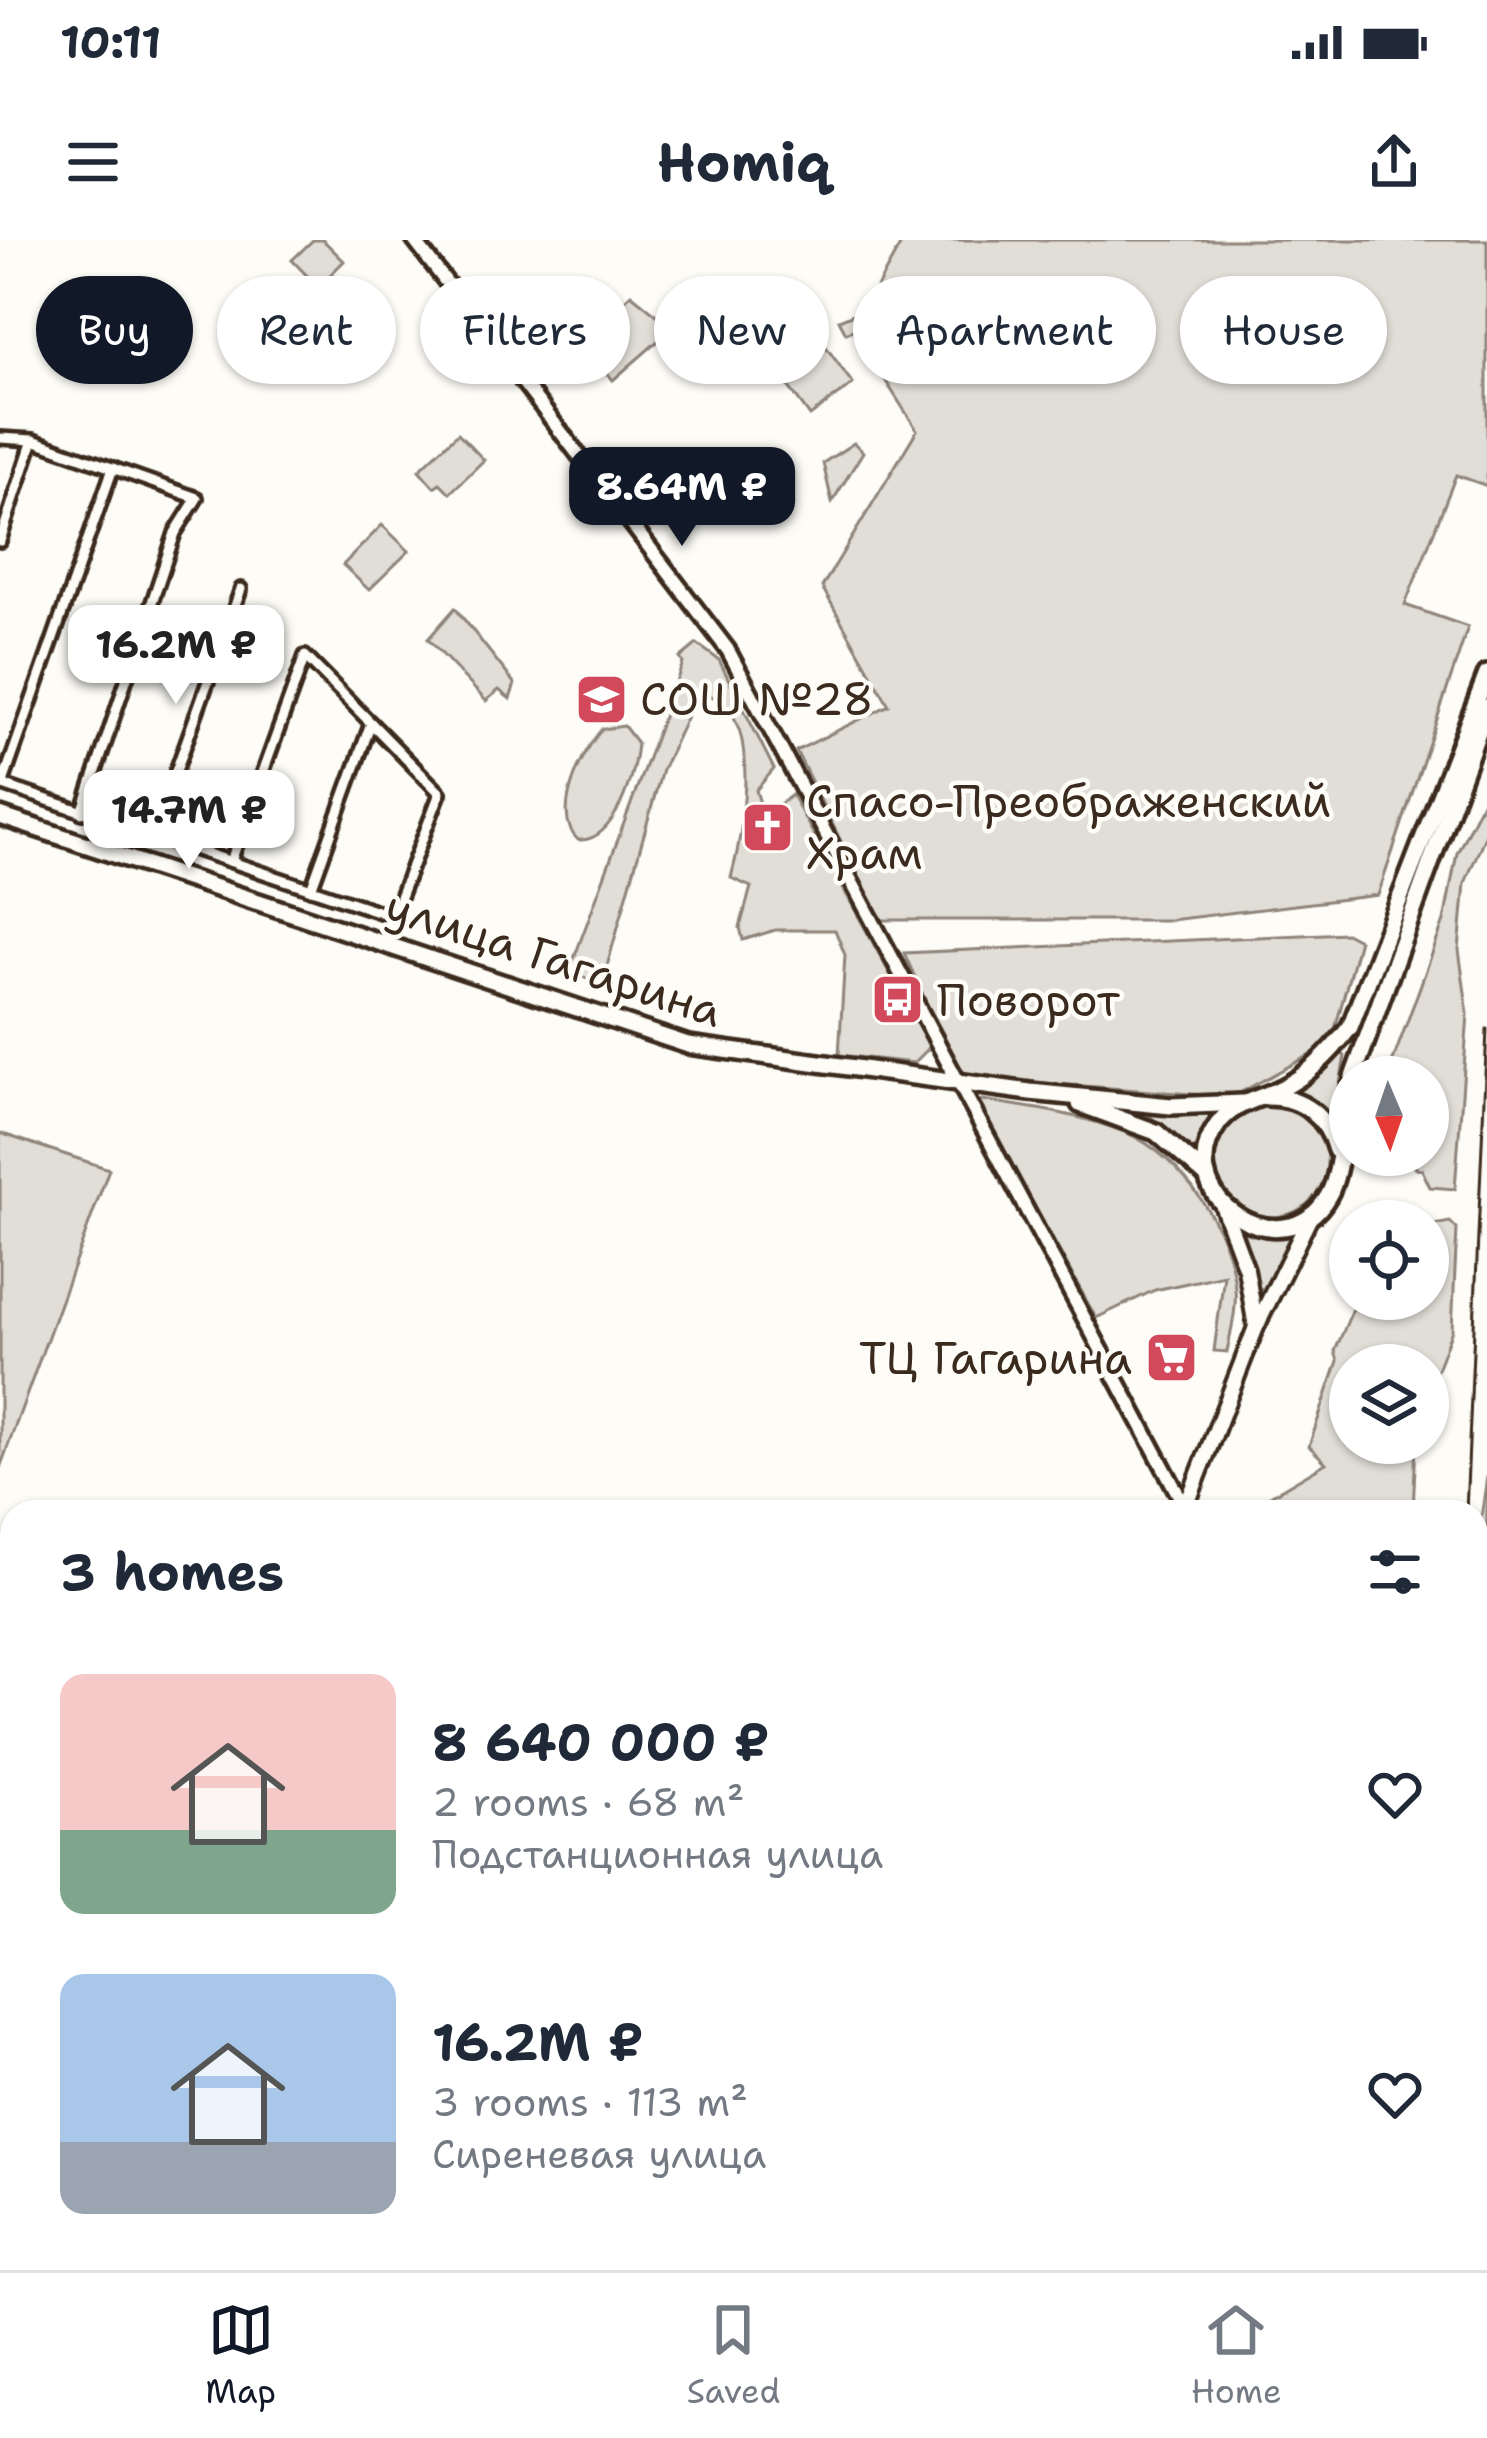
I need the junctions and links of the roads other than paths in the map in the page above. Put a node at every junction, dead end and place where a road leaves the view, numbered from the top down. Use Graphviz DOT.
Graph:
graph roads {
  1 [pos="414,240"];
  2 [pos="0,438"];
  3 [pos="33,440"];
  4 [pos="113,468"];
  5 [pos="0,541"];
  6 [pos="241,590"];
  7 [pos="1487,674"];
  8 [pos="1487,706"];
  9 [pos="371,723"];
  10 [pos="1,785"];
  11 [pos="82,813"];
  12 [pos="0,816"];
  13 [pos="152,838"];
  14 [pos="231,861"];
  15 [pos="311,889"];
  16 [pos="392,916"];
  17 [pos="382,941"];
  18 [pos="1361,1056"];
  19 [pos="955,1084"];
  20 [pos="1030,1092"];
  21 [pos="1249,1101"];
  22 [pos="1329,1138"];
  23 [pos="1207,1176"];
  24 [pos="1335,1176"];
  25 [pos="1223,1207"];
  26 [pos="1312,1215"];
  27 [pos="1256,1327"];
  28 [pos="1180,1500"];
  29 [pos="1189,1500"];
  1 -- 19 [label="street"];
  2 -- 3 [label="street"];
  3 -- 4 [label="street"];
  3 -- 5 [label="street"];
  4 -- 10 [label="street"];
  4 -- 11 [label="street"];
  6 -- 13 [label="street"];
  7 -- 21 [label="main road"];
  8 -- 18 [label="main road"];
  9 -- 14 [label="street"];
  9 -- 15 [label="street"];
  9 -- 16 [label="street"];
  10 -- 11 [label="street"];
  11 -- 13 [label="street"];
  12 -- 17 [label="main road, улица Гагарина"];
  13 -- 14 [label="street"];
  14 -- 15 [label="street"];
  15 -- 16 [label="street"];
  16 -- 17 [label="street"];
  17 -- 19 [label="main road, улица Гагарина"];
  19 -- 20 [label="main road, улица Гагарина"];
  19 -- 28 [label="street"];
  20 -- 21 [label="main road"];
  20 -- 23 [label="main road"];
  21 -- 22 [label="main road"];
  21 -- 23 [label="main road"];
  23 -- 25 [label="main road"];
  24 -- 26 [label="main road"];
  25 -- 26 [label="main road"];
  25 -- 27 [label="main road"];
  26 -- 27 [label="main road"];
  27 -- 29 [label="main road"];
}
